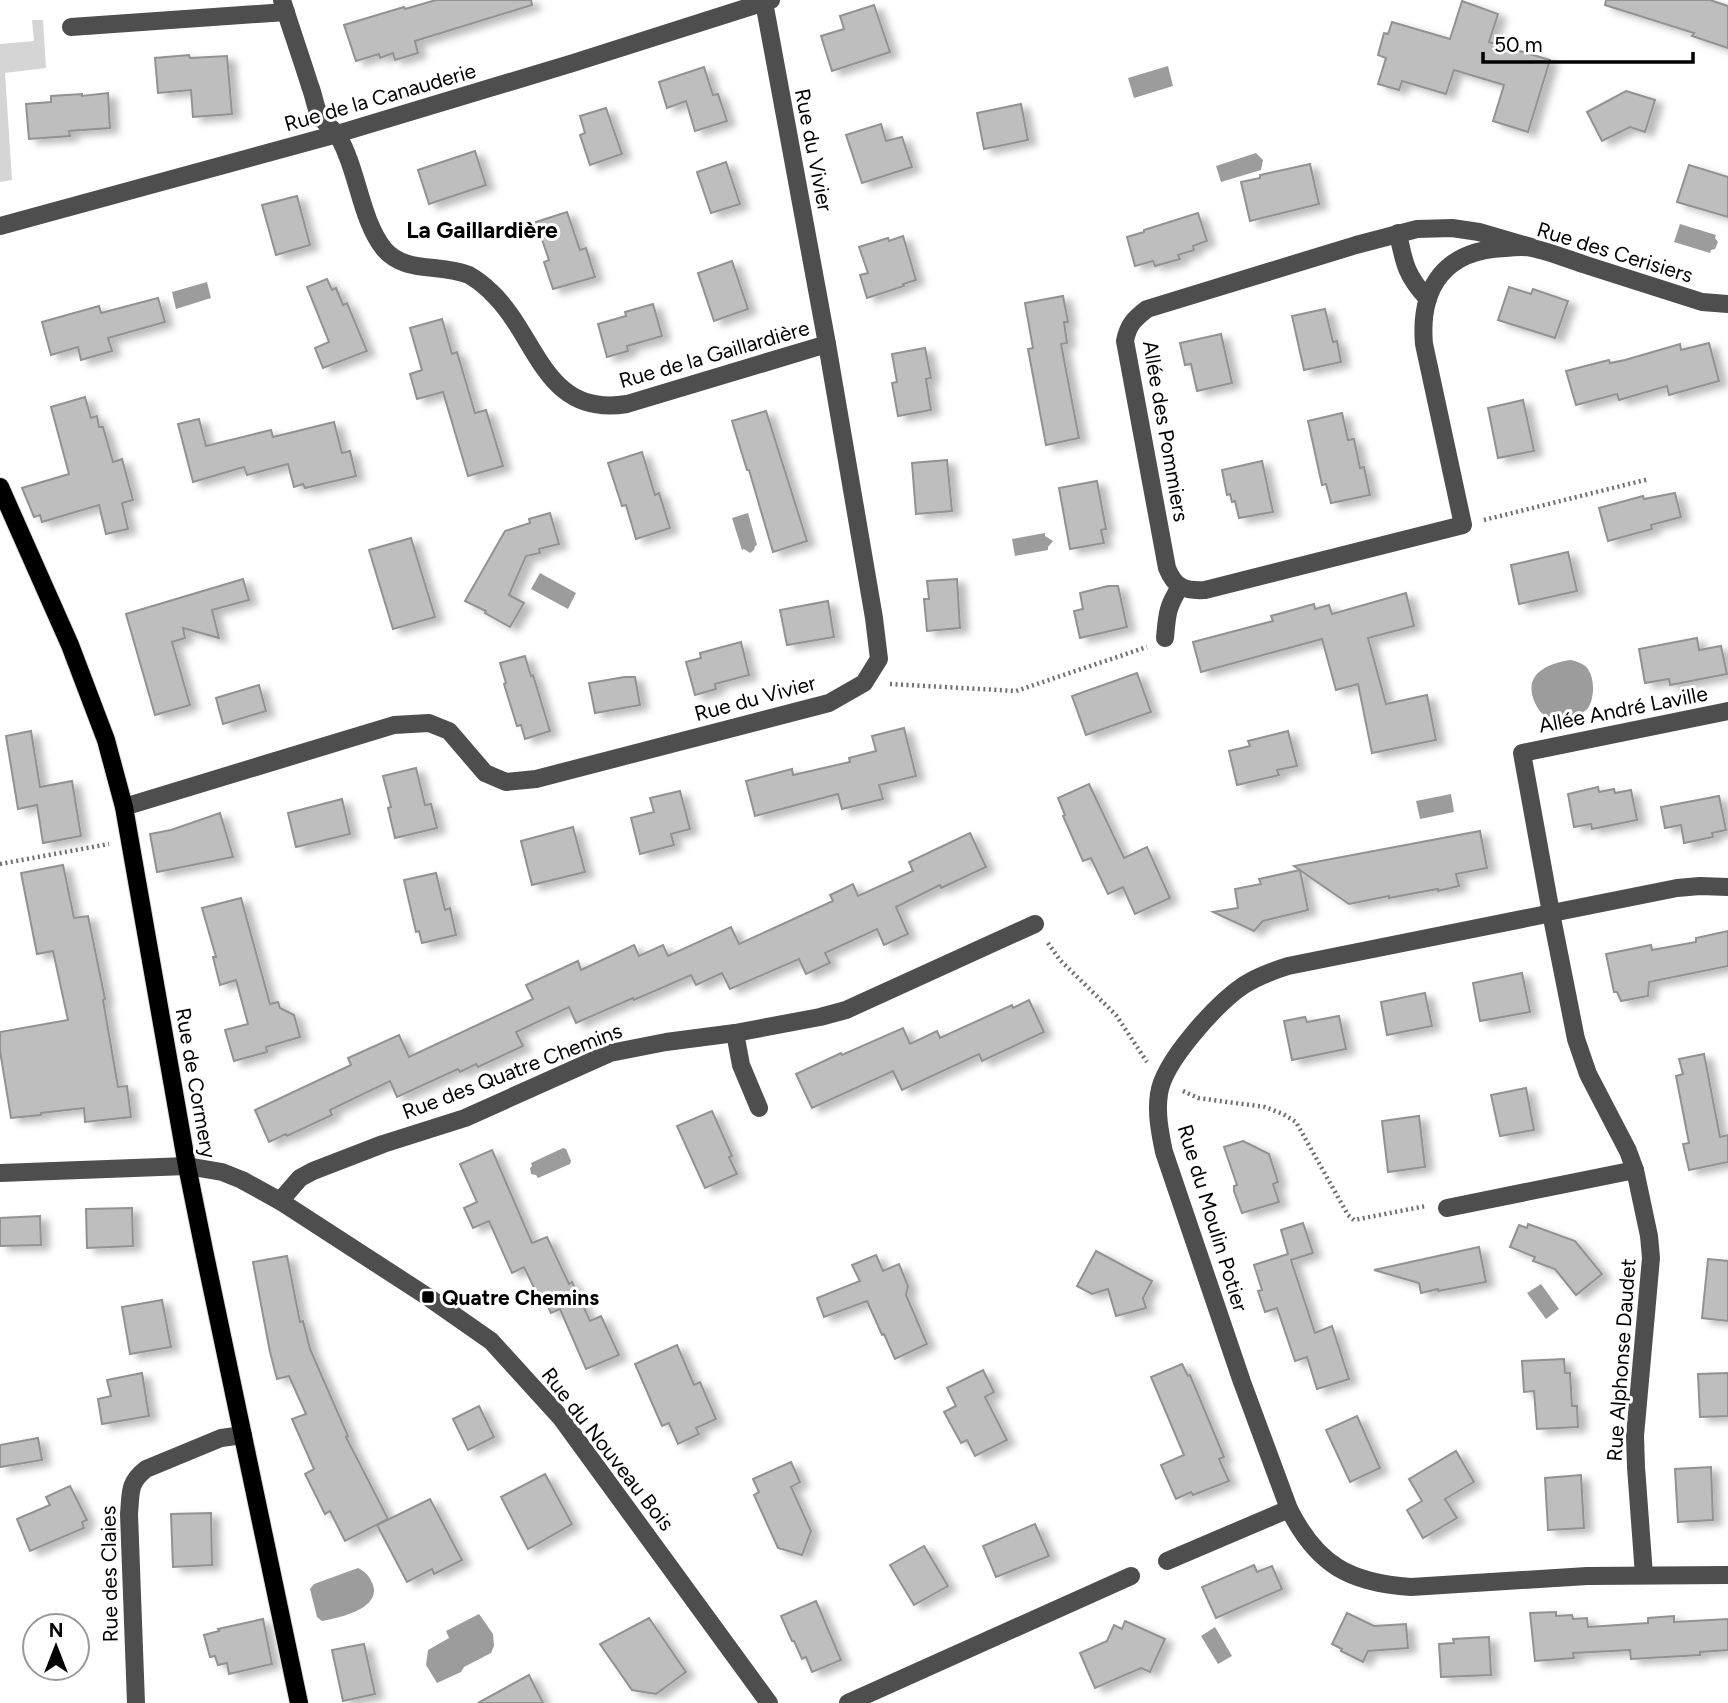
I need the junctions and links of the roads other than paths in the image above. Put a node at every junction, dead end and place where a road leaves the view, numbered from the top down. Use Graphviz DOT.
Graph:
graph roads {
  1 [pos="767,1"];
  2 [pos="284,6"];
  3 [pos="71,27"];
  4 [pos="337,134"];
  5 [pos="0,226"];
  6 [pos="1398,233"];
  7 [pos="1531,247"];
  8 [pos="1428,299"];
  9 [pos="1728,304"];
  10 [pos="827,344"];
  11 [pos="0,487"];
  12 [pos="1180,587"];
  13 [pos="1165,638"];
  14 [pos="1728,711"];
  15 [pos="124,807"];
  16 [pos="1728,887"];
  17 [pos="1551,913"];
  18 [pos="1035,924"];
  19 [pos="735,1033"];
  20 [pos="759,1108"];
  21 [pos="187,1166"];
  22 [pos="1634,1170"];
  23 [pos="0,1173"];
  24 [pos="280,1201"];
  25 [pos="1447,1208"];
  26 [pos="243,1435"];
  27 [pos="1289,1509"];
  28 [pos="1167,1561"];
  29 [pos="1728,1575"];
  30 [pos="1131,1576"];
  31 [pos="1644,1576"];
  32 [pos="136,1703"];
  33 [pos="299,1703"];
  34 [pos="769,1703"];
  35 [pos="848,1703"];
  1 -- 4 [label="street, Rue de la Canauderie"];
  1 -- 10 [label="street, Rue du Vivier"];
  2 -- 3 [label="street"];
  2 -- 4 [label="street, Rue de la Gaillardière"];
  4 -- 5 [label="street, Rue de la Canauderie"];
  4 -- 10 [label="street, Rue de la Gaillardière"];
  6 -- 7 [label="street, Allée des Pommiers"];
  6 -- 8 [label="street"];
  6 -- 12 [label="street, Allée des Pommiers"];
  7 -- 8 [label="street, Rue des Cerisiers"];
  7 -- 9 [label="street, Rue des Cerisiers"];
  8 -- 12 [label="street, Rue des Cerisiers"];
  10 -- 15 [label="street, Rue du Vivier"];
  11 -- 15 [label="main road, Rue de Cormery"];
  12 -- 13 [label="street"];
  14 -- 17 [label="street, Allée André Laville"];
  15 -- 21 [label="main road, Rue de Cormery"];
  16 -- 17 [label="street, Rue du Moulin Potier"];
  17 -- 22 [label="street, Rue Alphonse Daudet"];
  17 -- 27 [label="street, Rue du Moulin Potier"];
  18 -- 19 [label="street, Rue des Quatre Chemins"];
  19 -- 20 [label="street"];
  19 -- 24 [label="street, Rue des Quatre Chemins"];
  21 -- 23 [label="street, Rue du Nouveau Bois"];
  21 -- 24 [label="street, Rue du Nouveau Bois"];
  21 -- 26 [label="main road, Rue de Cormery"];
  22 -- 25 [label="street"];
  22 -- 31 [label="street, Rue Alphonse Daudet"];
  24 -- 34 [label="street, Rue du Nouveau Bois"];
  26 -- 32 [label="street, Rue des Claies"];
  26 -- 33 [label="main road, Rue de Cormery"];
  27 -- 28 [label="street"];
  27 -- 31 [label="street, Rue du Moulin Potier"];
  29 -- 31 [label="street, Rue du Moulin Potier"];
  30 -- 35 [label="street"];
}
